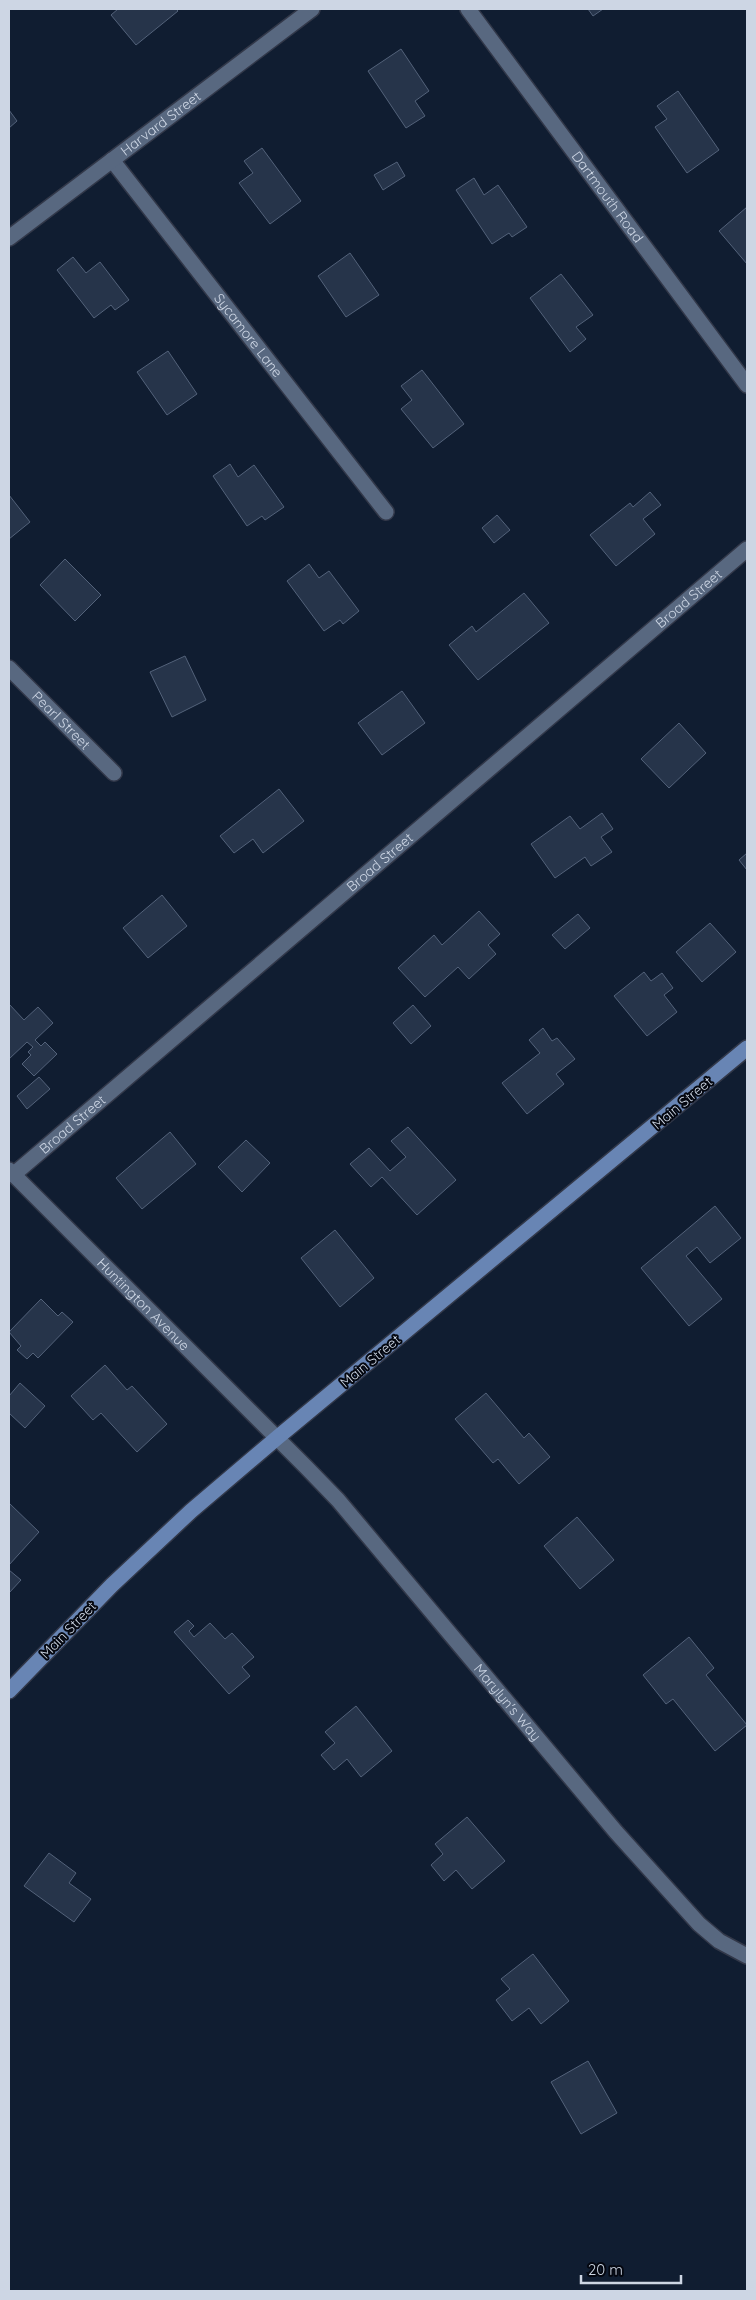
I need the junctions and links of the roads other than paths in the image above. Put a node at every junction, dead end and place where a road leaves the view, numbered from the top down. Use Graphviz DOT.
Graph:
graph roads {
  1 [pos="312,9"];
  2 [pos="468,9"];
  3 [pos="112,160"];
  4 [pos="9,238"];
  5 [pos="747,385"];
  6 [pos="386,512"];
  7 [pos="747,549"];
  8 [pos="9,668"];
  9 [pos="114,773"];
  10 [pos="747,1048"];
  11 [pos="11,1172"];
  12 [pos="278,1437"];
  13 [pos="9,1692"];
  14 [pos="747,1956"];
  1 -- 3 [label="street, Harvard Street"];
  2 -- 5 [label="street, Dartmouth Road"];
  3 -- 4 [label="street, Harvard Street"];
  3 -- 6 [label="street, Sycamore Lane"];
  7 -- 11 [label="street, Broad Street"];
  8 -- 9 [label="street, Pearl Street"];
  10 -- 12 [label="main road, Main Street"];
  11 -- 12 [label="street, Huntington Avenue"];
  12 -- 13 [label="main road, Main Street"];
  12 -- 14 [label="street, Marylyn's Way"];
}
